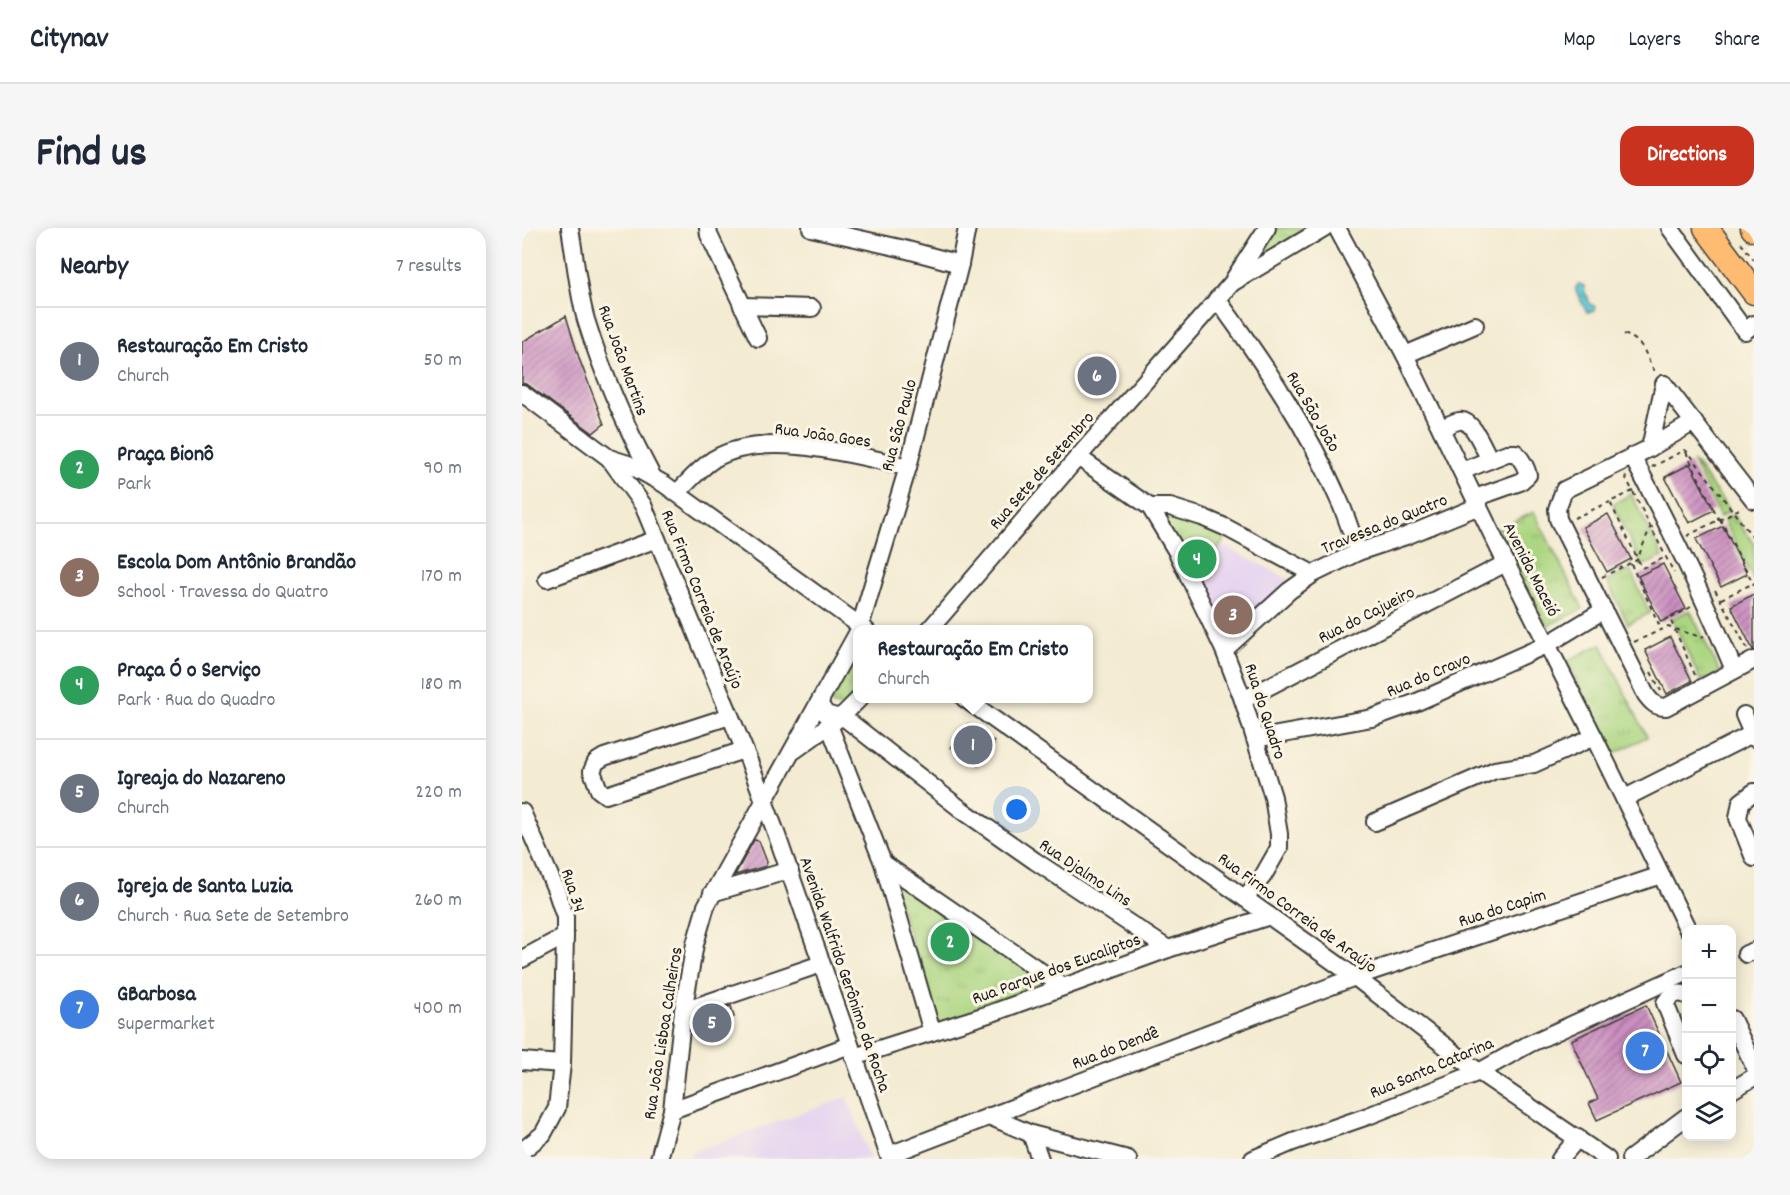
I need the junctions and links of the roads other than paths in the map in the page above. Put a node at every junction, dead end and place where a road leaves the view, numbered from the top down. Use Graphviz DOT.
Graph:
graph roads {
  1 [pos="570,228"];
  2 [pos="708,228"];
  3 [pos="811,228"];
  4 [pos="967,228"];
  5 [pos="1267,228"];
  6 [pos="1324,228"];
  7 [pos="1337,228"];
  8 [pos="1670,228"];
  9 [pos="1706,228"];
  10 [pos="960,264"];
  11 [pos="1232,283"];
  12 [pos="1754,292"];
  13 [pos="1217,299"];
  14 [pos="742,306"];
  15 [pos="812,308"];
  16 [pos="1475,325"];
  17 [pos="1751,333"];
  18 [pos="758,338"];
  19 [pos="1405,355"];
  20 [pos="524,398"];
  21 [pos="1694,422"];
  22 [pos="1441,429"];
  23 [pos="630,435"];
  24 [pos="1650,448"];
  25 [pos="1078,457"];
  26 [pos="609,458"];
  27 [pos="1490,460"];
  28 [pos="1625,460"];
  29 [pos="908,467"];
  30 [pos="1462,471"];
  31 [pos="665,485"];
  32 [pos="1477,502"];
  33 [pos="1749,503"];
  34 [pos="643,505"];
  35 [pos="1150,507"];
  36 [pos="650,541"];
  37 [pos="1358,552"];
  38 [pos="1506,563"];
  39 [pos="1313,574"];
  40 [pos="547,579"];
  41 [pos="1604,610"];
  42 [pos="856,625"];
  43 [pos="862,625"];
  44 [pos="933,625"];
  45 [pos="853,643"];
  46 [pos="1548,644"];
  47 [pos="1224,650"];
  48 [pos="1754,660"];
  49 [pos="1734,670"];
  50 [pos="821,699"];
  51 [pos="1243,700"];
  52 [pos="855,703"];
  53 [pos="970,703"];
  54 [pos="1744,715"];
  55 [pos="723,718"];
  56 [pos="835,720"];
  57 [pos="1753,736"];
  58 [pos="1594,737"];
  59 [pos="870,738"];
  60 [pos="1255,739"];
  61 [pos="790,754"];
  62 [pos="741,755"];
  63 [pos="842,757"];
  64 [pos="779,774"];
  65 [pos="1754,792"];
  66 [pos="1624,798"];
  67 [pos="764,802"];
  68 [pos="522,812"];
  69 [pos="1375,822"];
  70 [pos="748,830"];
  71 [pos="775,830"];
  72 [pos="1754,858"];
  73 [pos="883,863"];
  74 [pos="790,870"];
  75 [pos="1661,875"];
  76 [pos="712,893"];
  77 [pos="1245,898"];
  78 [pos="1270,916"];
  79 [pos="1686,925"];
  80 [pos="565,936"];
  81 [pos="1168,949"];
  82 [pos="522,959"];
  83 [pos="821,964"];
  84 [pos="1682,975"];
  85 [pos="1355,976"];
  86 [pos="1062,986"];
  87 [pos="1682,993"];
  88 [pos="683,1011"];
  89 [pos="1736,1029"];
  90 [pos="932,1032"];
  91 [pos="1682,1045"];
  92 [pos="852,1051"];
  93 [pos="522,1061"];
  94 [pos="562,1064"];
  95 [pos="1754,1066"];
  96 [pos="1479,1072"];
  97 [pos="1754,1077"];
  98 [pos="1736,1087"];
  99 [pos="672,1110"];
  100 [pos="989,1116"];
  101 [pos="1682,1120"];
  102 [pos="1031,1134"];
  103 [pos="1578,1138"];
  104 [pos="522,1151"];
  105 [pos="889,1157"];
  106 [pos="659,1159"];
  107 [pos="1040,1159"];
  108 [pos="1128,1159"];
  109 [pos="1253,1159"];
  110 [pos="1560,1159"];
  111 [pos="1607,1159"];
  112 [pos="1630,1159"];
  1 -- 23 [label="street, Rua João Martins"];
  2 -- 14 [label="street"];
  3 -- 10 [label="street"];
  4 -- 10 [label="street, Rua São Paulo"];
  5 -- 11 [label="street, Rua Sete de Setembro"];
  6 -- 11 [label="street, Rua Sete de Setembro"];
  7 -- 19 [label="street, Avenida Maceió"];
  8 -- 17 [label="street"];
  9 -- 12 [label="highway"];
  10 -- 29 [label="street, Rua São Paulo"];
  11 -- 13 [label="street, Rua Sete de Setembro"];
  13 -- 25 [label="street, Rua Sete de Setembro"];
  13 -- 37 [label="street, Rua São João"];
  14 -- 15 [label="street"];
  14 -- 18 [label="street"];
  16 -- 19 [label="street"];
  19 -- 22 [label="street, Avenida Maceió"];
  20 -- 26 [label="street, Rua Firmo Correia de Araújo"];
  21 -- 24 [label="street"];
  21 -- 24 [label="street"];
  21 -- 33 [label="street"];
  22 -- 27 [label="street"];
  22 -- 30 [label="street, Avenida Maceió"];
  23 -- 26 [label="street, Rua João Martins"];
  23 -- 31 [label="street, Rua João Martins"];
  24 -- 28 [label="street"];
  25 -- 35 [label="street"];
  25 -- 44 [label="street, Rua Sete de Setembro"];
  26 -- 31 [label="street, Rua Firmo Correia de Araújo"];
  26 -- 34 [label="street, Rua Firmo Correia de Araújo"];
  27 -- 30 [label="street"];
  27 -- 32 [label="street, Travessa do Quatro"];
  28 -- 41 [label="street"];
  28 -- 49 [label="street"];
  29 -- 31 [label="street, Rua João Goes"];
  29 -- 43 [label="street, Rua São Paulo"];
  30 -- 32 [label="street, Avenida Maceió"];
  31 -- 34 [label="street, Rua João Goes"];
  31 -- 42 [label="street, Rua Firmo Correia de Araújo"];
  32 -- 37 [label="street, Travessa do Quatro"];
  32 -- 38 [label="street, Avenida Maceió"];
  34 -- 36 [label="street, Rua Firmo Correia de Araújo"];
  35 -- 39 [label="street"];
  35 -- 47 [label="street, Rua do Quadro"];
  36 -- 40 [label="street"];
  36 -- 55 [label="street, Rua Firmo Correia de Araújo"];
  37 -- 39 [label="street, Travessa do Quatro"];
  38 -- 46 [label="street, Avenida Maceió"];
  38 -- 51 [label="street, Rua do Cajueiro"];
  39 -- 47 [label="street, Travessa do Quatro"];
  41 -- 46 [label="street, Rua do Cravo"];
  41 -- 49 [label="street"];
  45 -- 50 [label="street, Rua São Paulo"];
  46 -- 58 [label="street, Avenida Maceió"];
  46 -- 60 [label="street, Rua do Cravo"];
  47 -- 51 [label="street, Rua do Quadro"];
  48 -- 49 [label="street"];
  50 -- 56 [label="street, Rua Djalmo Lins"];
  50 -- 61 [label="street, Rua São Paulo"];
  51 -- 60 [label="street, Rua do Quadro"];
  52 -- 56 [label="street"];
  53 -- 77 [label="street, Rua Firmo Correia de Araújo"];
  54 -- 57 [label="street"];
  55 -- 62 [label="street, Rua Firmo Correia de Araújo"];
  55 -- 62 [label="street"];
  56 -- 59 [label="street, Rua Djalmo Lins"];
  56 -- 61 [label="street"];
  56 -- 63 [label="street"];
  57 -- 66 [label="street"];
  58 -- 66 [label="street, Avenida Maceió"];
  58 -- 69 [label="street"];
  59 -- 63 [label="street"];
  59 -- 81 [label="street, Rua Djalmo Lins"];
  60 -- 77 [label="street, Rua do Quadro"];
  61 -- 64 [label="street, Rua João Lisboa Calheiros"];
  62 -- 64 [label="street"];
  62 -- 67 [label="street, Rua Firmo Correia de Araújo"];
  63 -- 73 [label="street"];
  64 -- 67 [label="street, Rua João Lisboa Calheiros"];
  65 -- 72 [label="street"];
  66 -- 75 [label="street, Avenida Maceió"];
  67 -- 70 [label="street, Rua João Lisboa Calheiros"];
  67 -- 71 [label="street, Avenida Walfrido Gerônimo da Rocha"];
  68 -- 80 [label="street, Rua 34"];
  70 -- 71 [label="street"];
  70 -- 76 [label="street, Rua João Lisboa Calheiros"];
  71 -- 74 [label="street, Avenida Walfrido Gerônimo da Rocha"];
  73 -- 86 [label="street"];
  73 -- 90 [label="street"];
  74 -- 76 [label="street"];
  74 -- 83 [label="street, Avenida Walfrido Gerônimo da Rocha"];
  75 -- 79 [label="street, Avenida Maceió"];
  75 -- 85 [label="street, Rua do Capim"];
  76 -- 88 [label="street, Rua João Lisboa Calheiros"];
  77 -- 78 [label="street, Rua Firmo Correia de Araújo"];
  78 -- 81 [label="street, Rua Parque dos Eucaliptos"];
  78 -- 85 [label="street, Rua Firmo Correia de Araújo"];
  80 -- 82 [label="street"];
  80 -- 94 [label="street, Rua 34"];
  81 -- 86 [label="street, Rua Parque dos Eucaliptos"];
  83 -- 88 [label="street"];
  83 -- 92 [label="street, Avenida Walfrido Gerônimo da Rocha"];
  84 -- 96 [label="street, Rua Santa Catarina"];
  85 -- 96 [label="street, Rua Firmo Correia de Araújo"];
  85 -- 100 [label="street, Rua do Dendê"];
  86 -- 90 [label="street, Rua Parque dos Eucaliptos"];
  87 -- 91 [label="street"];
  88 -- 99 [label="street, Rua João Lisboa Calheiros"];
  89 -- 95 [label="street"];
  90 -- 92 [label="street, Rua Parque dos Eucaliptos"];
  92 -- 99 [label="street, Rua Parque dos Eucaliptos"];
  92 -- 105 [label="street, Avenida Walfrido Gerônimo da Rocha"];
  93 -- 94 [label="street"];
  94 -- 104 [label="street, Rua 34"];
  96 -- 103 [label="street, Rua Firmo Correia de Araújo"];
  96 -- 109 [label="street, Rua Santa Catarina"];
  97 -- 98 [label="street"];
  99 -- 106 [label="street, Rua João Lisboa Calheiros"];
  100 -- 102 [label="street"];
  100 -- 105 [label="street, Rua do Dendê"];
  101 -- 112 [label="street"];
  102 -- 107 [label="street"];
  102 -- 108 [label="street"];
  103 -- 110 [label="street"];
  103 -- 111 [label="street, Rua Firmo Correia de Araújo"];
}
